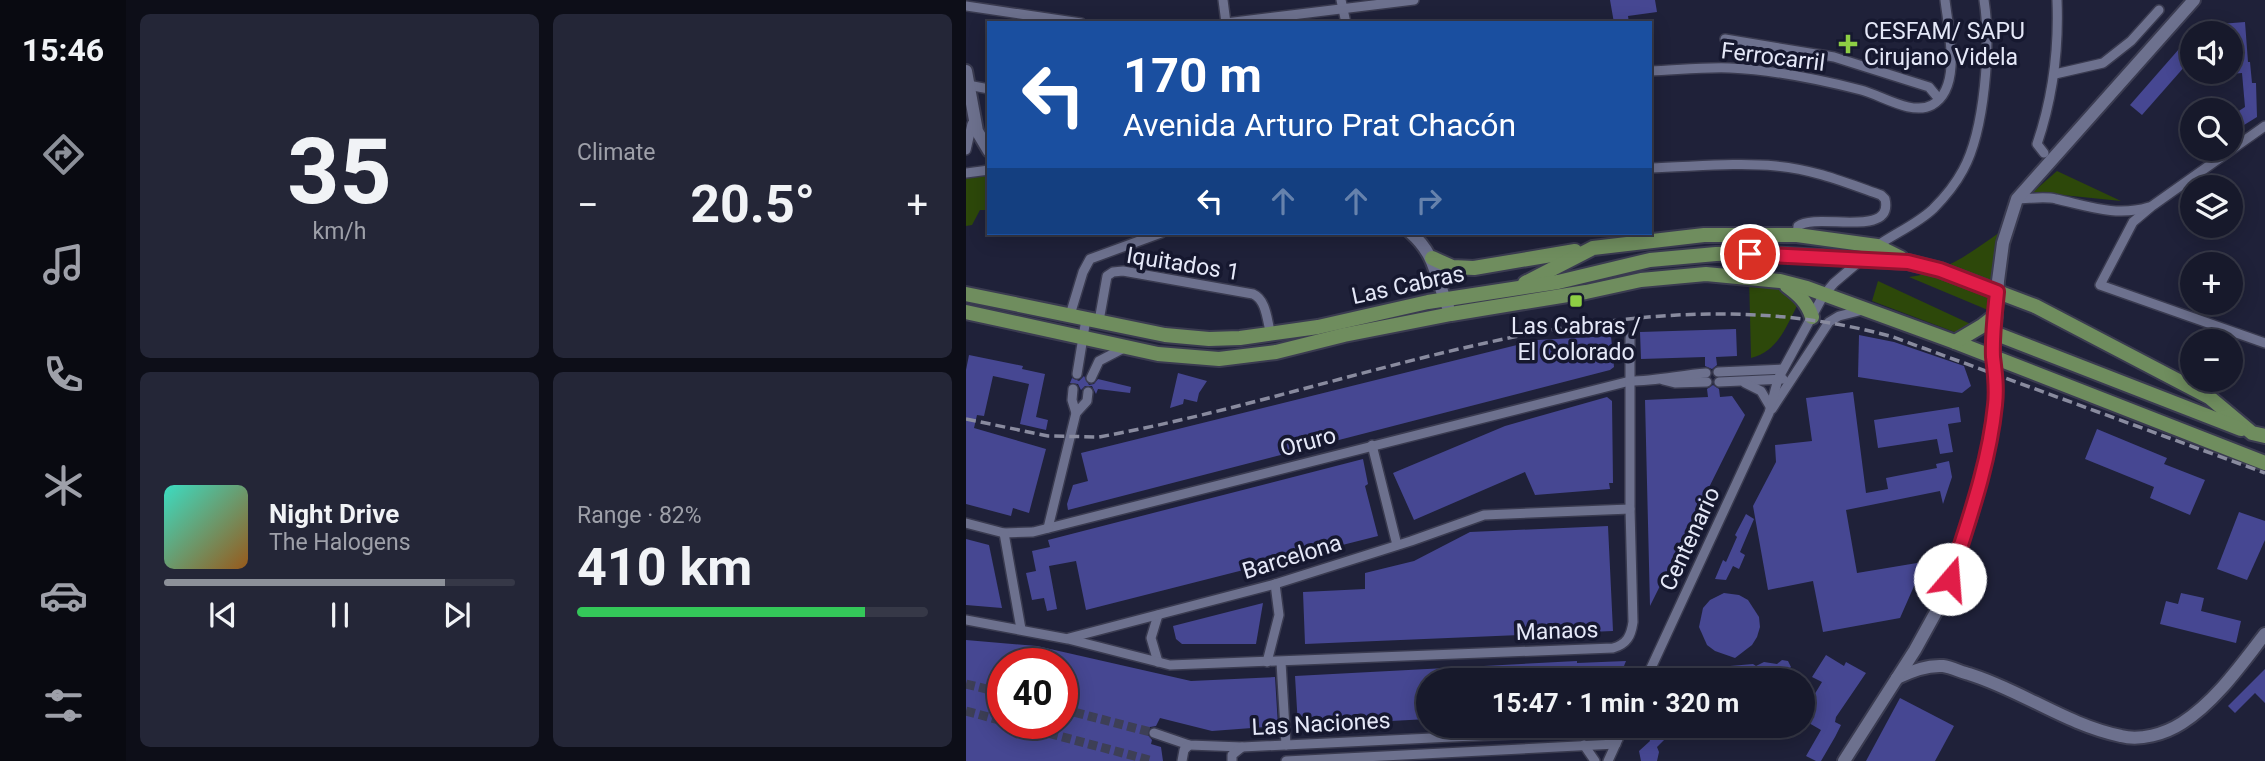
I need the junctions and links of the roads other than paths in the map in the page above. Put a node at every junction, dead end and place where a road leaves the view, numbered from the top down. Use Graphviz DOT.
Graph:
graph roads {
  1 [pos="1223,0"];
  2 [pos="1414,0"];
  3 [pos="1945,0"];
  4 [pos="1984,0"];
  5 [pos="2057,0"];
  6 [pos="2194,0"];
  7 [pos="1342,4"];
  8 [pos="966,6"];
  9 [pos="2158,10"];
  10 [pos="1067,21"];
  11 [pos="1226,21"];
  12 [pos="1238,21"];
  13 [pos="1725,38"];
  14 [pos="966,71"];
  15 [pos="1652,71"];
  16 [pos="2055,74"];
  17 [pos="968,85"];
  18 [pos="987,89"];
  19 [pos="1940,99"];
  20 [pos="973,112"];
  21 [pos="2265,126"];
  22 [pos="987,148"];
  23 [pos="966,150"];
  24 [pos="2044,153"];
  25 [pos="1652,168"];
  26 [pos="987,170"];
  27 [pos="966,173"];
  28 [pos="2017,199"];
  29 [pos="2152,206"];
  30 [pos="1156,235"];
  31 [pos="1415,235"];
  32 [pos="1797,236"];
  33 [pos="1877,246"];
  34 [pos="1593,248"];
  35 [pos="1432,258"];
  36 [pos="1861,259"];
  37 [pos="1908,262"];
  38 [pos="1780,281"];
  39 [pos="1513,289"];
  40 [pos="1997,292"];
  41 [pos="966,294"];
  42 [pos="1823,296"];
  43 [pos="1445,300"];
  44 [pos="1865,310"];
  45 [pos="966,312"];
  46 [pos="1451,314"];
  47 [pos="1070,316"];
  48 [pos="1995,316"];
  49 [pos="1812,317"];
  50 [pos="1093,320"];
  51 [pos="1994,333"];
  52 [pos="1270,335"];
  53 [pos="1083,337"];
  54 [pos="1630,338"];
  55 [pos="1955,342"];
  56 [pos="2265,343"];
  57 [pos="1128,347"];
  58 [pos="1993,357"];
  59 [pos="1783,369"];
  60 [pos="1077,374"];
  61 [pos="1091,378"];
  62 [pos="1706,378"];
  63 [pos="1794,378"];
  64 [pos="1778,379"];
  65 [pos="1630,381"];
  66 [pos="1733,381"];
  67 [pos="1073,389"];
  68 [pos="1088,392"];
  69 [pos="1770,410"];
  70 [pos="1076,413"];
  71 [pos="2259,435"];
  72 [pos="1372,446"];
  73 [pos="2265,463"];
  74 [pos="1630,509"];
  75 [pos="966,523"];
  76 [pos="1048,528"];
  77 [pos="1004,533"];
  78 [pos="1397,545"];
  79 [pos="1275,584"];
  80 [pos="1158,615"];
  81 [pos="966,620"];
  82 [pos="1021,629"];
  83 [pos="2265,634"];
  84 [pos="1068,639"];
  85 [pos="1158,662"];
  86 [pos="1267,662"];
  87 [pos="1281,662"];
  88 [pos="1651,668"];
  89 [pos="1894,680"];
  90 [pos="1154,733"];
  91 [pos="1444,738"];
  92 [pos="1619,738"];
  93 [pos="1616,744"];
  94 [pos="1189,745"];
  95 [pos="1286,745"];
  96 [pos="1584,746"];
  97 [pos="1242,747"];
  98 [pos="1182,761"];
  99 [pos="1232,761"];
  100 [pos="1286,761"];
  101 [pos="1595,761"];
  102 [pos="1608,761"];
  103 [pos="1844,761"];
  1 -- 11 [label="street"];
  2 -- 7 [label="street"];
  3 -- 19 [label="street"];
  4 -- 33 [label="street, Centenario"];
  5 -- 16 [label="street"];
  6 -- 28 [label="street"];
  7 -- 12 [label="street"];
  8 -- 10 [label="street"];
  9 -- 16 [label="street"];
  13 -- 19 [label="street"];
  14 -- 17 [label="street"];
  15 -- 19 [label="street, Ferrocarril"];
  16 -- 24 [label="street"];
  17 -- 18 [label="street"];
  17 -- 20 [label="street"];
  20 -- 22 [label="street"];
  20 -- 23 [label="street"];
  21 -- 29 [label="street"];
  25 -- 32 [label="street"];
  26 -- 27 [label="street"];
  28 -- 29 [label="street"];
  28 -- 40 [label="street"];
  29 -- 56 [label="street"];
  30 -- 47 [label="street"];
  31 -- 35 [label="street"];
  32 -- 33 [label="main road"];
  32 -- 34 [label="main road"];
  33 -- 36 [label="street, Centenario"];
  33 -- 37 [label="main road"];
  34 -- 35 [label="main road"];
  34 -- 39 [label="main road"];
  35 -- 43 [label="street"];
  36 -- 37 [label="main road, Las Cabras"];
  36 -- 39 [label="main road, Las Cabras"];
  36 -- 42 [label="street, Centenario"];
  37 -- 40 [label="main road"];
  38 -- 42 [label="main road, Las Cabras"];
  38 -- 46 [label="main road, Las Cabras"];
  38 -- 49 [label="main road"];
  39 -- 43 [label="main road, Las Cabras"];
  40 -- 48 [label="street"];
  40 -- 71 [label="main road"];
  41 -- 47 [label="main road, Las Cabras"];
  42 -- 44 [label="main road, Las Cabras"];
  42 -- 49 [label="street, Centenario"];
  43 -- 46 [label="street"];
  43 -- 52 [label="main road, Las Cabras"];
  44 -- 55 [label="main road, Las Cabras"];
  44 -- 63 [label="street, Centenario"];
  45 -- 53 [label="main road, Las Cabras"];
  46 -- 57 [label="main road, Las Cabras"];
  47 -- 50 [label="main road, Las Cabras"];
  48 -- 51 [label="street"];
  48 -- 55 [label="main road"];
  49 -- 59 [label="street, Centenario"];
  50 -- 52 [label="main road, Las Cabras"];
  50 -- 52 [label="street, Iquitados 1"];
  50 -- 53 [label="street"];
  51 -- 58 [label="street"];
  51 -- 71 [label="main road"];
  53 -- 57 [label="main road, Las Cabras"];
  53 -- 60 [label="street"];
  54 -- 65 [label="street, Manaos"];
  55 -- 58 [label="main road, Las Cabras"];
  57 -- 61 [label="street"];
  58 -- 73 [label="main road, Las Cabras"];
  58 -- 89 [label="street"];
  59 -- 64 [label="street, Centenario"];
  59 -- 66 [label="street"];
  62 -- 65 [label="street, Oruro"];
  63 -- 64 [label="street"];
  63 -- 69 [label="street, Centenario"];
  64 -- 66 [label="street"];
  64 -- 69 [label="street, Centenario"];
  65 -- 72 [label="street, Oruro"];
  65 -- 74 [label="street, Manaos"];
  66 -- 69 [label="street"];
  67 -- 70 [label="street"];
  68 -- 70 [label="street"];
  69 -- 88 [label="street, Centenario"];
  70 -- 76 [label="street"];
  72 -- 76 [label="street, Oruro"];
  72 -- 78 [label="street"];
  74 -- 78 [label="street, Barcelona"];
  74 -- 87 [label="street, Manaos"];
  75 -- 77 [label="street, Oruro"];
  76 -- 77 [label="street, Oruro"];
  77 -- 82 [label="street"];
  78 -- 79 [label="street, Barcelona"];
  79 -- 80 [label="street, Barcelona"];
  79 -- 86 [label="street"];
  80 -- 84 [label="street, Barcelona"];
  80 -- 85 [label="street"];
  81 -- 82 [label="street, Barcelona"];
  82 -- 84 [label="street, Barcelona"];
  83 -- 89 [label="street"];
  84 -- 85 [label="street, Manaos"];
  85 -- 86 [label="street, Manaos"];
  86 -- 87 [label="street, Manaos"];
  87 -- 95 [label="street"];
  89 -- 103 [label="street"];
  90 -- 94 [label="street, Las Naciones"];
  91 -- 95 [label="street, Las Naciones"];
  92 -- 93 [label="street"];
  93 -- 96 [label="street, Las Naciones"];
  93 -- 102 [label="street"];
  94 -- 97 [label="street, Las Naciones"];
  94 -- 98 [label="street"];
  95 -- 97 [label="street, Las Naciones"];
  96 -- 100 [label="street, Las Naciones"];
  96 -- 101 [label="street"];
  97 -- 99 [label="street"];
}
